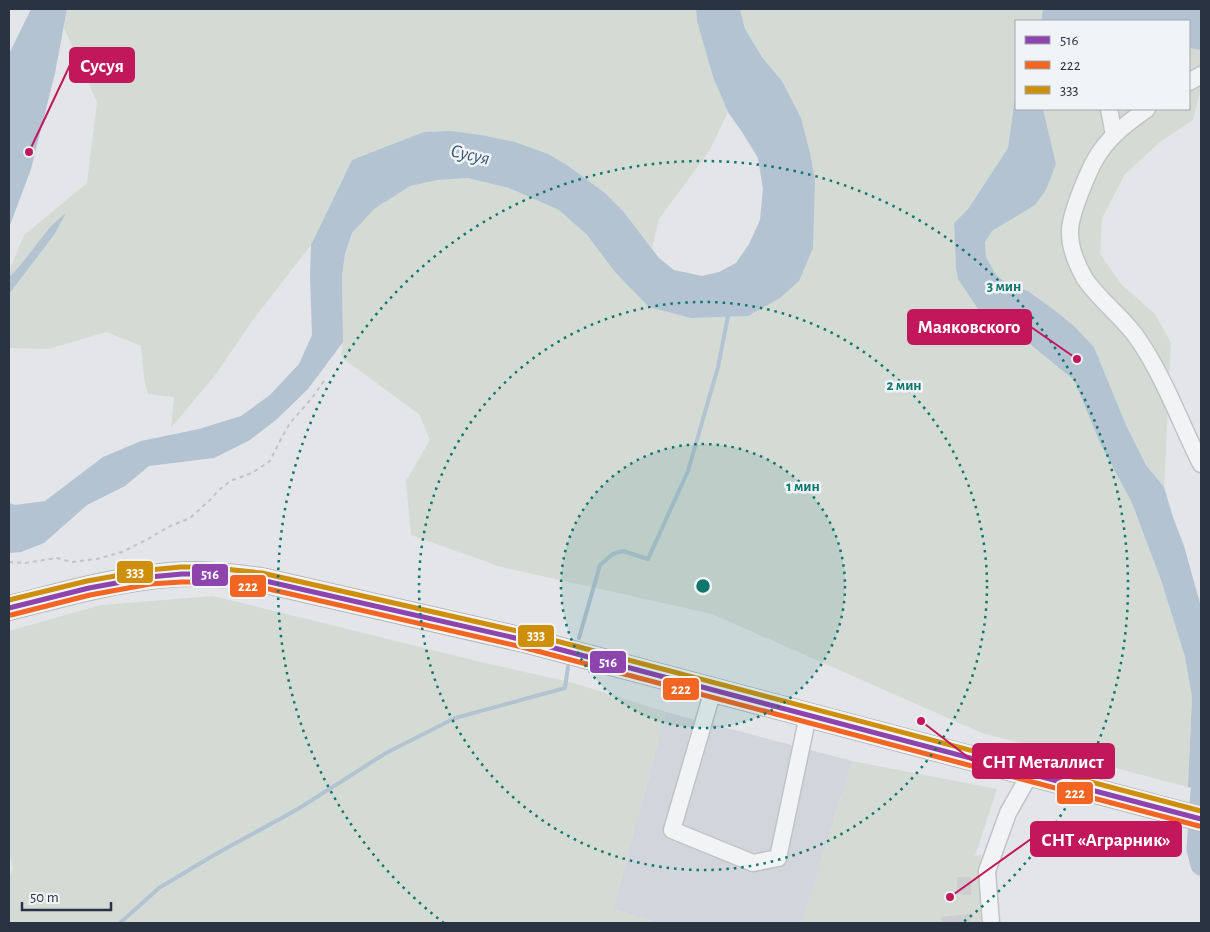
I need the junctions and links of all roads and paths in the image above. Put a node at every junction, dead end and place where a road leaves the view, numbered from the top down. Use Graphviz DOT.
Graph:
graph roads {
  1 [pos="1201,75"];
  2 [pos="1190,81"];
  3 [pos="1109,110"];
  4 [pos="1146,110"];
  5 [pos="1114,135"];
  6 [pos="326,378"];
  7 [pos="1201,464"];
  8 [pos="9,562"];
  9 [pos="9,608"];
  10 [pos="713,690"];
  11 [pos="808,715"];
  12 [pos="1030,774"];
  13 [pos="1201,819"];
  14 [pos="991,923"];
  1 -- 2 [label="street"];
  3 -- 5 [label="street"];
  4 -- 5 [label="street"];
  5 -- 7 [label="street"];
  6 -- 8 [label="path"];
  9 -- 10 [label="highway"];
  10 -- 11 [label="highway"];
  10 -- 11 [label="street"];
  11 -- 12 [label="highway"];
  12 -- 13 [label="highway"];
  12 -- 14 [label="street"];
}
